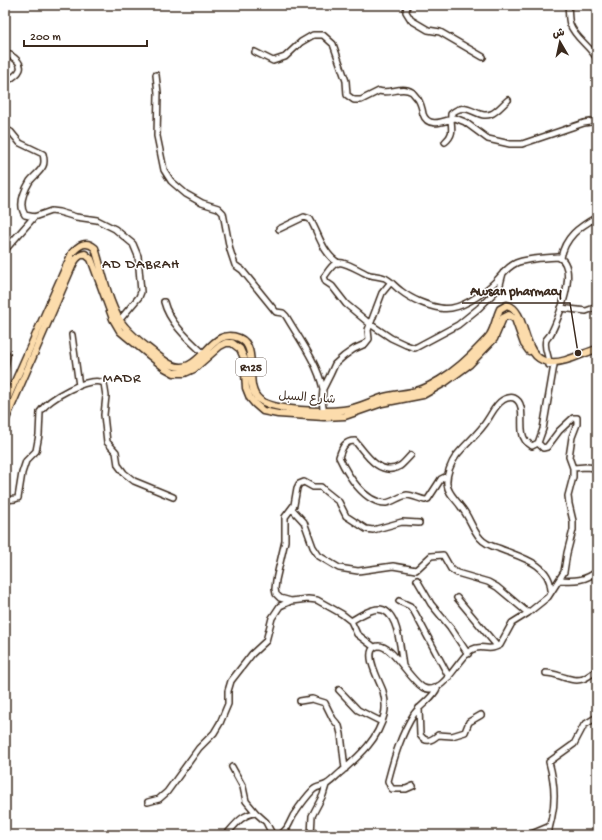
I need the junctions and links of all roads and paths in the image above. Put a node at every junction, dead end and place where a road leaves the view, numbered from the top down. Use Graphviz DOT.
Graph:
graph roads {
  1 [pos="407,5"];
  2 [pos="568,5"];
  3 [pos="255,52"];
  4 [pos="10,54"];
  5 [pos="483,57"];
  6 [pos="597,59"];
  7 [pos="156,75"];
  8 [pos="5,82"];
  9 [pos="508,100"];
  10 [pos="451,119"];
  11 [pos="597,121"];
  12 [pos="5,129"];
  13 [pos="445,142"];
  14 [pos="34,217"];
  15 [pos="597,217"];
  16 [pos="279,229"];
  17 [pos="5,250"];
  18 [pos="561,258"];
  19 [pos="338,263"];
  20 [pos="503,273"];
  21 [pos="391,282"];
  22 [pos="164,302"];
  23 [pos="597,307"];
  24 [pos="561,308"];
  25 [pos="118,322"];
  26 [pos="370,324"];
  27 [pos="72,335"];
  28 [pos="597,349"];
  29 [pos="5,351"];
  30 [pos="203,353"];
  31 [pos="597,353"];
  32 [pos="551,364"];
  33 [pos="5,369"];
  34 [pos="79,386"];
  35 [pos="323,390"];
  36 [pos="5,404"];
  37 [pos="324,413"];
  38 [pos="5,422"];
  39 [pos="538,443"];
  40 [pos="411,455"];
  41 [pos="573,468"];
  42 [pos="597,468"];
  43 [pos="447,476"];
  44 [pos="173,497"];
  45 [pos="5,500"];
  46 [pos="292,509"];
  47 [pos="419,523"];
  48 [pos="597,571"];
  49 [pos="417,580"];
  50 [pos="560,580"];
  51 [pos="551,590"];
  52 [pos="457,598"];
  53 [pos="290,601"];
  54 [pos="399,601"];
  55 [pos="528,613"];
  56 [pos="351,621"];
  57 [pos="498,646"];
  58 [pos="374,647"];
  59 [pos="468,654"];
  60 [pos="403,666"];
  61 [pos="597,670"];
  62 [pos="546,673"];
  63 [pos="449,677"];
  64 [pos="438,686"];
  65 [pos="339,690"];
  66 [pos="300,701"];
  67 [pos="419,708"];
  68 [pos="481,715"];
  69 [pos="597,717"];
  70 [pos="382,722"];
  71 [pos="232,767"];
  72 [pos="345,769"];
  73 [pos="326,785"];
  74 [pos="413,786"];
  75 [pos="148,802"];
  76 [pos="256,813"];
  77 [pos="548,827"];
  78 [pos="226,835"];
  79 [pos="276,835"];
  80 [pos="279,835"];
  81 [pos="311,835"];
  82 [pos="529,835"];
  83 [pos="549,835"];
  1 -- 5 [label="street"];
  2 -- 6 [label="street"];
  3 -- 10 [label="street"];
  4 -- 8 [label="street"];
  7 -- 35 [label="street"];
  9 -- 10 [label="street"];
  10 -- 11 [label="street"];
  10 -- 13 [label="street"];
  12 -- 14 [label="street"];
  14 -- 17 [label="street"];
  14 -- 25 [label="street"];
  15 -- 18 [label="street"];
  16 -- 19 [label="street"];
  18 -- 20 [label="street"];
  18 -- 24 [label="street"];
  19 -- 21 [label="street"];
  19 -- 26 [label="street"];
  20 -- 21 [label="street"];
  20 -- 26 [label="street"];
  21 -- 26 [label="street"];
  22 -- 30 [label="street"];
  23 -- 24 [label="street"];
  24 -- 32 [label="street"];
  25 -- 30 [label="main road, شارع السبل / R125"];
  25 -- 36 [label="main road, شارع السبل / R125"];
  25 -- 37 [label="main road, شارع السبل / R125"];
  25 -- 38 [label="main road, شارع السبل / R125"];
  26 -- 35 [label="street"];
  27 -- 34 [label="street"];
  28 -- 32 [label="main road"];
  29 -- 33 [label="street"];
  30 -- 37 [label="main road, شارع السبل / R125"];
  31 -- 32 [label="main road"];
  32 -- 37 [label="main road, شارع السبل / R125"];
  32 -- 37 [label="main road, شارع السبل / R125"];
  32 -- 39 [label="street"];
  34 -- 44 [label="street"];
  34 -- 45 [label="street"];
  35 -- 37 [label="street"];
  39 -- 41 [label="street"];
  39 -- 43 [label="street"];
  40 -- 43 [label="street"];
  41 -- 42 [label="street"];
  41 -- 50 [label="street"];
  43 -- 51 [label="street"];
  46 -- 47 [label="street"];
  46 -- 53 [label="street"];
  46 -- 55 [label="street"];
  48 -- 50 [label="street"];
  49 -- 59 [label="street"];
  50 -- 51 [label="street"];
  51 -- 55 [label="street"];
  52 -- 57 [label="street"];
  53 -- 56 [label="street"];
  53 -- 75 [label="street"];
  54 -- 63 [label="street"];
  55 -- 57 [label="street"];
  56 -- 58 [label="street"];
  56 -- 60 [label="street"];
  57 -- 59 [label="street"];
  58 -- 60 [label="street"];
  58 -- 70 [label="street"];
  59 -- 63 [label="street"];
  60 -- 64 [label="street"];
  61 -- 62 [label="street"];
  63 -- 64 [label="street"];
  64 -- 67 [label="street"];
  65 -- 70 [label="street"];
  66 -- 72 [label="street"];
  67 -- 68 [label="street"];
  67 -- 74 [label="street"];
  69 -- 77 [label="street"];
  70 -- 72 [label="street"];
  71 -- 76 [label="street"];
  72 -- 73 [label="street"];
  73 -- 80 [label="street"];
  73 -- 81 [label="street"];
  76 -- 78 [label="street"];
  76 -- 79 [label="street"];
  77 -- 82 [label="street"];
  77 -- 83 [label="street"];
}
